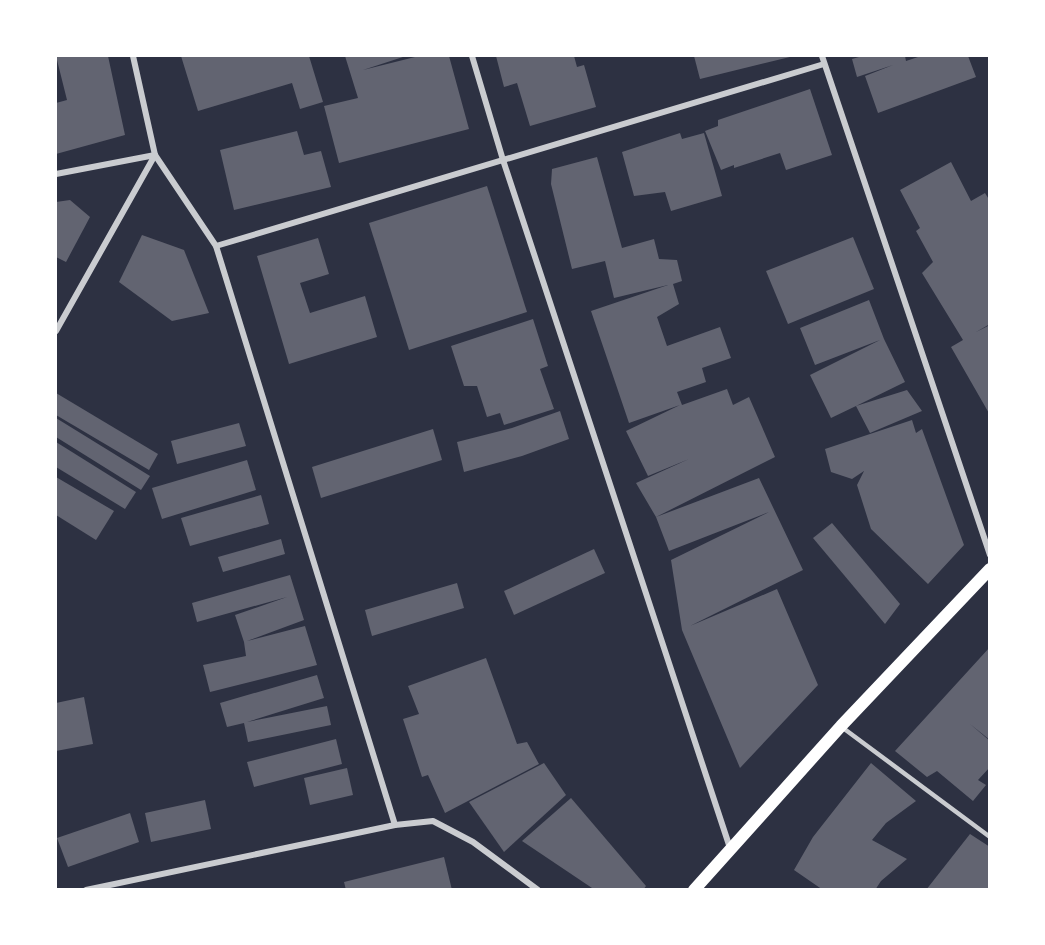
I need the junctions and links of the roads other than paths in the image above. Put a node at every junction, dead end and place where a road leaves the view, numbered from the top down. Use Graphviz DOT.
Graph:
graph roads {
  1 [pos="133,56"];
  2 [pos="472,56"];
  3 [pos="822,56"];
  4 [pos="824,64"];
  5 [pos="155,154"];
  6 [pos="503,160"];
  7 [pos="56,174"];
  8 [pos="216,246"];
  9 [pos="56,331"];
  10 [pos="990,555"];
  11 [pos="990,569"];
  12 [pos="841,726"];
  13 [pos="395,825"];
  14 [pos="990,837"];
  15 [pos="730,849"];
  16 [pos="86,890"];
  17 [pos="538,890"];
  18 [pos="694,890"];
  1 -- 5 [label="street"];
  2 -- 6 [label="street"];
  3 -- 4 [label="street"];
  4 -- 6 [label="street"];
  4 -- 10 [label="street"];
  5 -- 7 [label="street"];
  5 -- 8 [label="street"];
  5 -- 9 [label="street"];
  6 -- 8 [label="street"];
  6 -- 15 [label="street"];
  8 -- 13 [label="street"];
  11 -- 12 [label="main road"];
  12 -- 14 [label="lane"];
  12 -- 15 [label="main road"];
  13 -- 16 [label="street"];
  13 -- 17 [label="street"];
  15 -- 18 [label="main road"];
}
